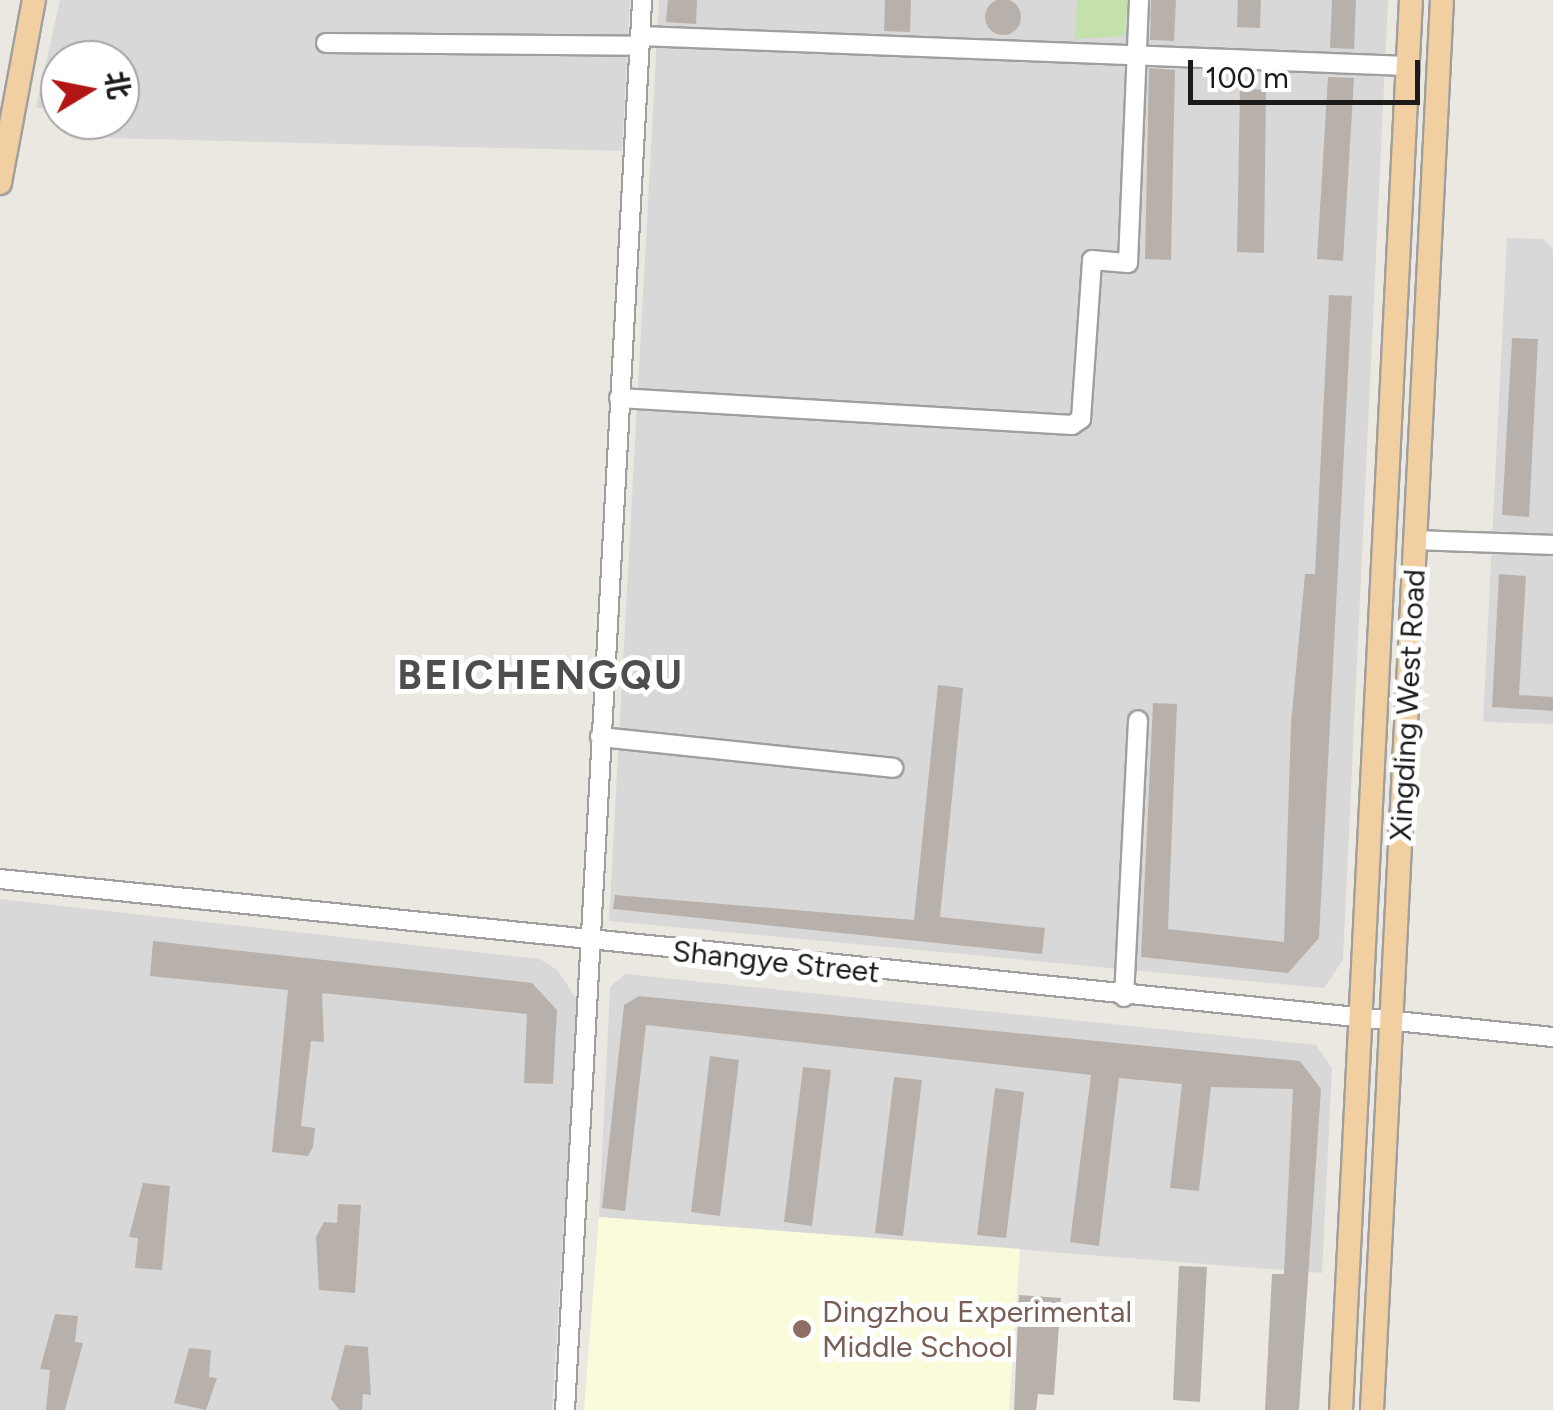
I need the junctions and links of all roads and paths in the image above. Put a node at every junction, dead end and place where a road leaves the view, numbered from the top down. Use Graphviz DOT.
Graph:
graph roads {
  1 [pos="34,0"];
  2 [pos="642,0"];
  3 [pos="1139,0"];
  4 [pos="1410,0"];
  5 [pos="1442,0"];
  6 [pos="639,40"];
  7 [pos="326,43"];
  8 [pos="1137,55"];
  9 [pos="1408,66"];
  10 [pos="0,183"];
  11 [pos="619,398"];
  12 [pos="1416,540"];
  13 [pos="1550,541"];
  14 [pos="1138,720"];
  15 [pos="600,738"];
  16 [pos="893,768"];
  17 [pos="0,879"];
  18 [pos="589,942"];
  19 [pos="1124,997"];
  20 [pos="1362,1021"];
  21 [pos="1393,1024"];
  22 [pos="1553,1037"];
  23 [pos="565,1410"];
  24 [pos="1341,1410"];
  25 [pos="1372,1410"];
  1 -- 10 [label="main road"];
  2 -- 6 [label="street"];
  3 -- 8 [label="street"];
  4 -- 9 [label="main road, Xingding West Road"];
  5 -- 12 [label="main road, Xingding West Road"];
  6 -- 7 [label="street"];
  6 -- 8 [label="street"];
  6 -- 11 [label="street"];
  8 -- 9 [label="street"];
  8 -- 11 [label="street"];
  9 -- 20 [label="main road, Xingding West Road"];
  11 -- 15 [label="street"];
  12 -- 13 [label="street"];
  12 -- 21 [label="main road, Xingding West Road"];
  14 -- 19 [label="street"];
  15 -- 16 [label="street"];
  15 -- 18 [label="street"];
  17 -- 18 [label="street, Shangye Street"];
  18 -- 19 [label="street, Shangye Street"];
  18 -- 23 [label="street"];
  19 -- 20 [label="street, Shangye Street"];
  20 -- 21 [label="street, Shangye Street"];
  20 -- 24 [label="main road, Xingding West Road"];
  21 -- 22 [label="street, Shangye Street"];
  21 -- 25 [label="main road, Xingding West Road"];
}
